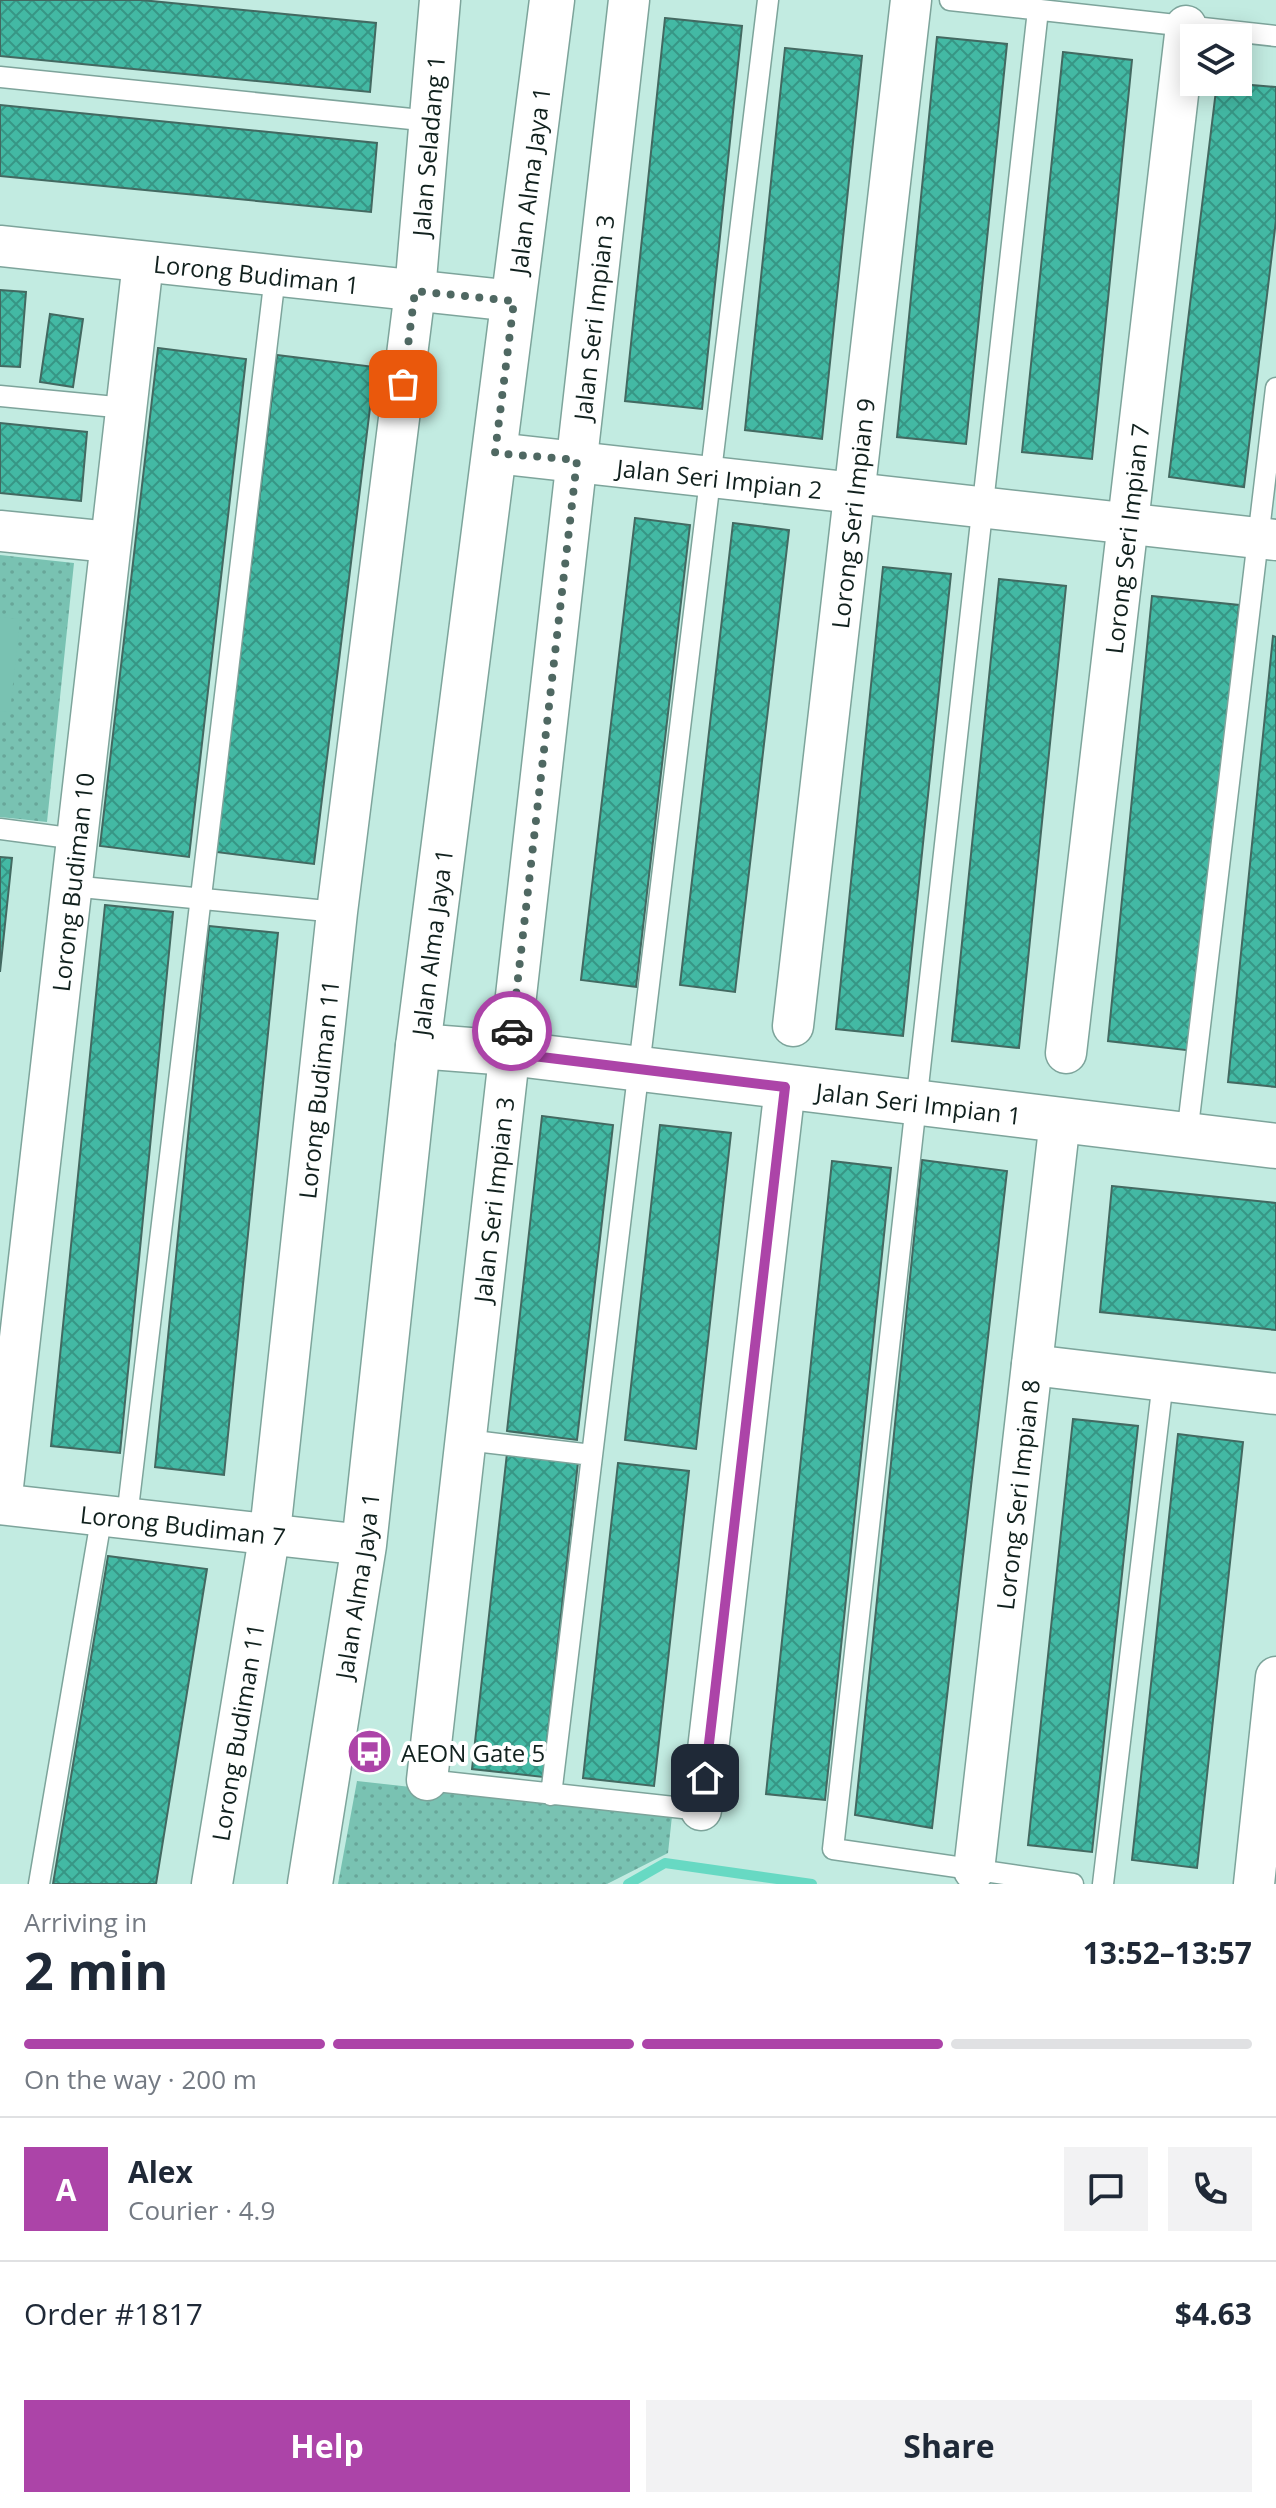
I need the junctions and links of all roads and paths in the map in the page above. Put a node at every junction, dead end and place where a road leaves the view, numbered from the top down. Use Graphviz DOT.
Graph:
graph roads {
  1 [pos="440,0"];
  2 [pos="552,0"];
  3 [pos="629,0"];
  4 [pos="768,0"];
  5 [pos="911,0"];
  6 [pos="950,0"];
  7 [pos="1038,10"];
  8 [pos="1180,25"];
  9 [pos="1252,33"];
  10 [pos="1276,36"];
  11 [pos="0,77"];
  12 [pos="1180,78"];
  13 [pos="431,121"];
  14 [pos="0,246"];
  15 [pos="143,262"];
  16 [pos="275,276"];
  17 [pos="415,291"];
  18 [pos="514,301"];
  19 [pos="1276,388"];
  20 [pos="0,396"];
  21 [pos="126,408"];
  22 [pos="495,453"];
  23 [pos="577,460"];
  24 [pos="710,476"];
  25 [pos="854,492"];
  26 [pos="982,507"];
  27 [pos="1129,523"];
  28 [pos="0,531"];
  29 [pos="1268,539"];
  30 [pos="110,542"];
  31 [pos="0,829"];
  32 [pos="77,839"];
  33 [pos="71,886"];
  34 [pos="200,899"];
  35 [pos="337,912"];
  36 [pos="793,1026"];
  37 [pos="418,1046"];
  38 [pos="509,1053"];
  39 [pos="1066,1053"];
  40 [pos="638,1069"];
  41 [pos="785,1087"];
  42 [pos="916,1103"];
  43 [pos="1060,1120"];
  44 [pos="1187,1135"];
  45 [pos="1276,1146"];
  46 [pos="1032,1365"];
  47 [pos="1163,1381"];
  48 [pos="1276,1394"];
  49 [pos="466,1440"];
  50 [pos="592,1455"];
  51 [pos="0,1504"];
  52 [pos="114,1516"];
  53 [pos="270,1532"];
  54 [pos="364,1545"];
  55 [pos="1276,1677"];
  56 [pos="427,1780"];
  57 [pos="551,1795"];
  58 [pos="701,1810"];
  59 [pos="974,1870"];
  60 [pos="39,1884"];
  61 [pos="212,1884"];
  62 [pos="310,1884"];
  63 [pos="1073,1884"];
  64 [pos="1103,1884"];
  65 [pos="1254,1884"];
  1 -- 13 [label="street, Jalan Seladang 1"];
  2 -- 18 [label="street, Jalan Alma Jaya 1"];
  3 -- 23 [label="street, Jalan Seri Impian 3"];
  4 -- 24 [label="lane"];
  5 -- 25 [label="street, Lorong Seri Impian 9"];
  6 -- 7 [label="lane"];
  7 -- 8 [label="lane"];
  7 -- 26 [label="lane"];
  9 -- 10 [label="lane"];
  11 -- 13 [label="lane"];
  12 -- 27 [label="street, Lorong Seri Impian 7"];
  13 -- 17 [label="street, Jalan Seladang 1"];
  14 -- 15 [label="street, Lorong Budiman 1"];
  15 -- 16 [label="street, Lorong Budiman 1"];
  15 -- 21 [label="street, Lorong Budiman 10"];
  16 -- 17 [label="street, Lorong Budiman 1"];
  16 -- 34 [label="lane"];
  17 -- 18 [label="street, Lorong Budiman 1"];
  17 -- 35 [label="street, Lorong Budiman 11"];
  18 -- 22 [label="street, Jalan Alma Jaya 1"];
  19 -- 29 [label="lane"];
  20 -- 21 [label="lane"];
  21 -- 30 [label="street, Lorong Budiman 10"];
  22 -- 23 [label="street, Jalan Seri Impian 2"];
  22 -- 37 [label="street, Jalan Alma Jaya 1"];
  23 -- 24 [label="street, Jalan Seri Impian 2"];
  23 -- 38 [label="street, Jalan Seri Impian 3"];
  24 -- 25 [label="street, Jalan Seri Impian 2"];
  24 -- 40 [label="lane"];
  25 -- 26 [label="street, Jalan Seri Impian 2"];
  25 -- 36 [label="street, Lorong Seri Impian 9"];
  26 -- 27 [label="street, Jalan Seri Impian 2"];
  26 -- 42 [label="lane"];
  27 -- 29 [label="street, Jalan Seri Impian 2"];
  27 -- 39 [label="street, Lorong Seri Impian 7"];
  28 -- 30 [label="street"];
  29 -- 44 [label="lane"];
  30 -- 32 [label="street, Lorong Budiman 10"];
  31 -- 32 [label="lane"];
  32 -- 33 [label="street, Lorong Budiman 10"];
  33 -- 34 [label="lane"];
  33 -- 51 [label="street, Lorong Budiman 10"];
  34 -- 35 [label="lane"];
  34 -- 52 [label="lane"];
  35 -- 53 [label="street, Lorong Budiman 11"];
  37 -- 38 [label="street, Jalan Seri Impian 1"];
  37 -- 54 [label="street, Jalan Alma Jaya 1"];
  38 -- 40 [label="street, Jalan Seri Impian 1"];
  38 -- 49 [label="street, Jalan Seri Impian 3"];
  40 -- 41 [label="street, Jalan Seri Impian 1"];
  40 -- 50 [label="lane"];
  41 -- 42 [label="street, Jalan Seri Impian 1"];
  41 -- 58 [label="street"];
  42 -- 43 [label="street, Jalan Seri Impian 1"];
  42 -- 59 [label="lane"];
  43 -- 44 [label="street, Jalan Seri Impian 1"];
  43 -- 46 [label="street, Lorong Seri Impian 8"];
  44 -- 45 [label="street, Jalan Seri Impian 1"];
  46 -- 47 [label="street"];
  46 -- 59 [label="street, Lorong Seri Impian 8"];
  47 -- 48 [label="street"];
  47 -- 64 [label="lane"];
  49 -- 50 [label="lane"];
  49 -- 56 [label="street, Jalan Seri Impian 3"];
  50 -- 57 [label="lane"];
  51 -- 52 [label="street, Lorong Budiman 7"];
  52 -- 53 [label="street, Lorong Budiman 7"];
  52 -- 60 [label="lane"];
  53 -- 54 [label="street, Lorong Budiman 7"];
  53 -- 61 [label="street, Lorong Budiman 11"];
  54 -- 62 [label="street, Jalan Alma Jaya 1"];
  55 -- 65 [label="street"];
  56 -- 57 [label="lane"];
  57 -- 58 [label="lane"];
  59 -- 63 [label="lane"];
}
